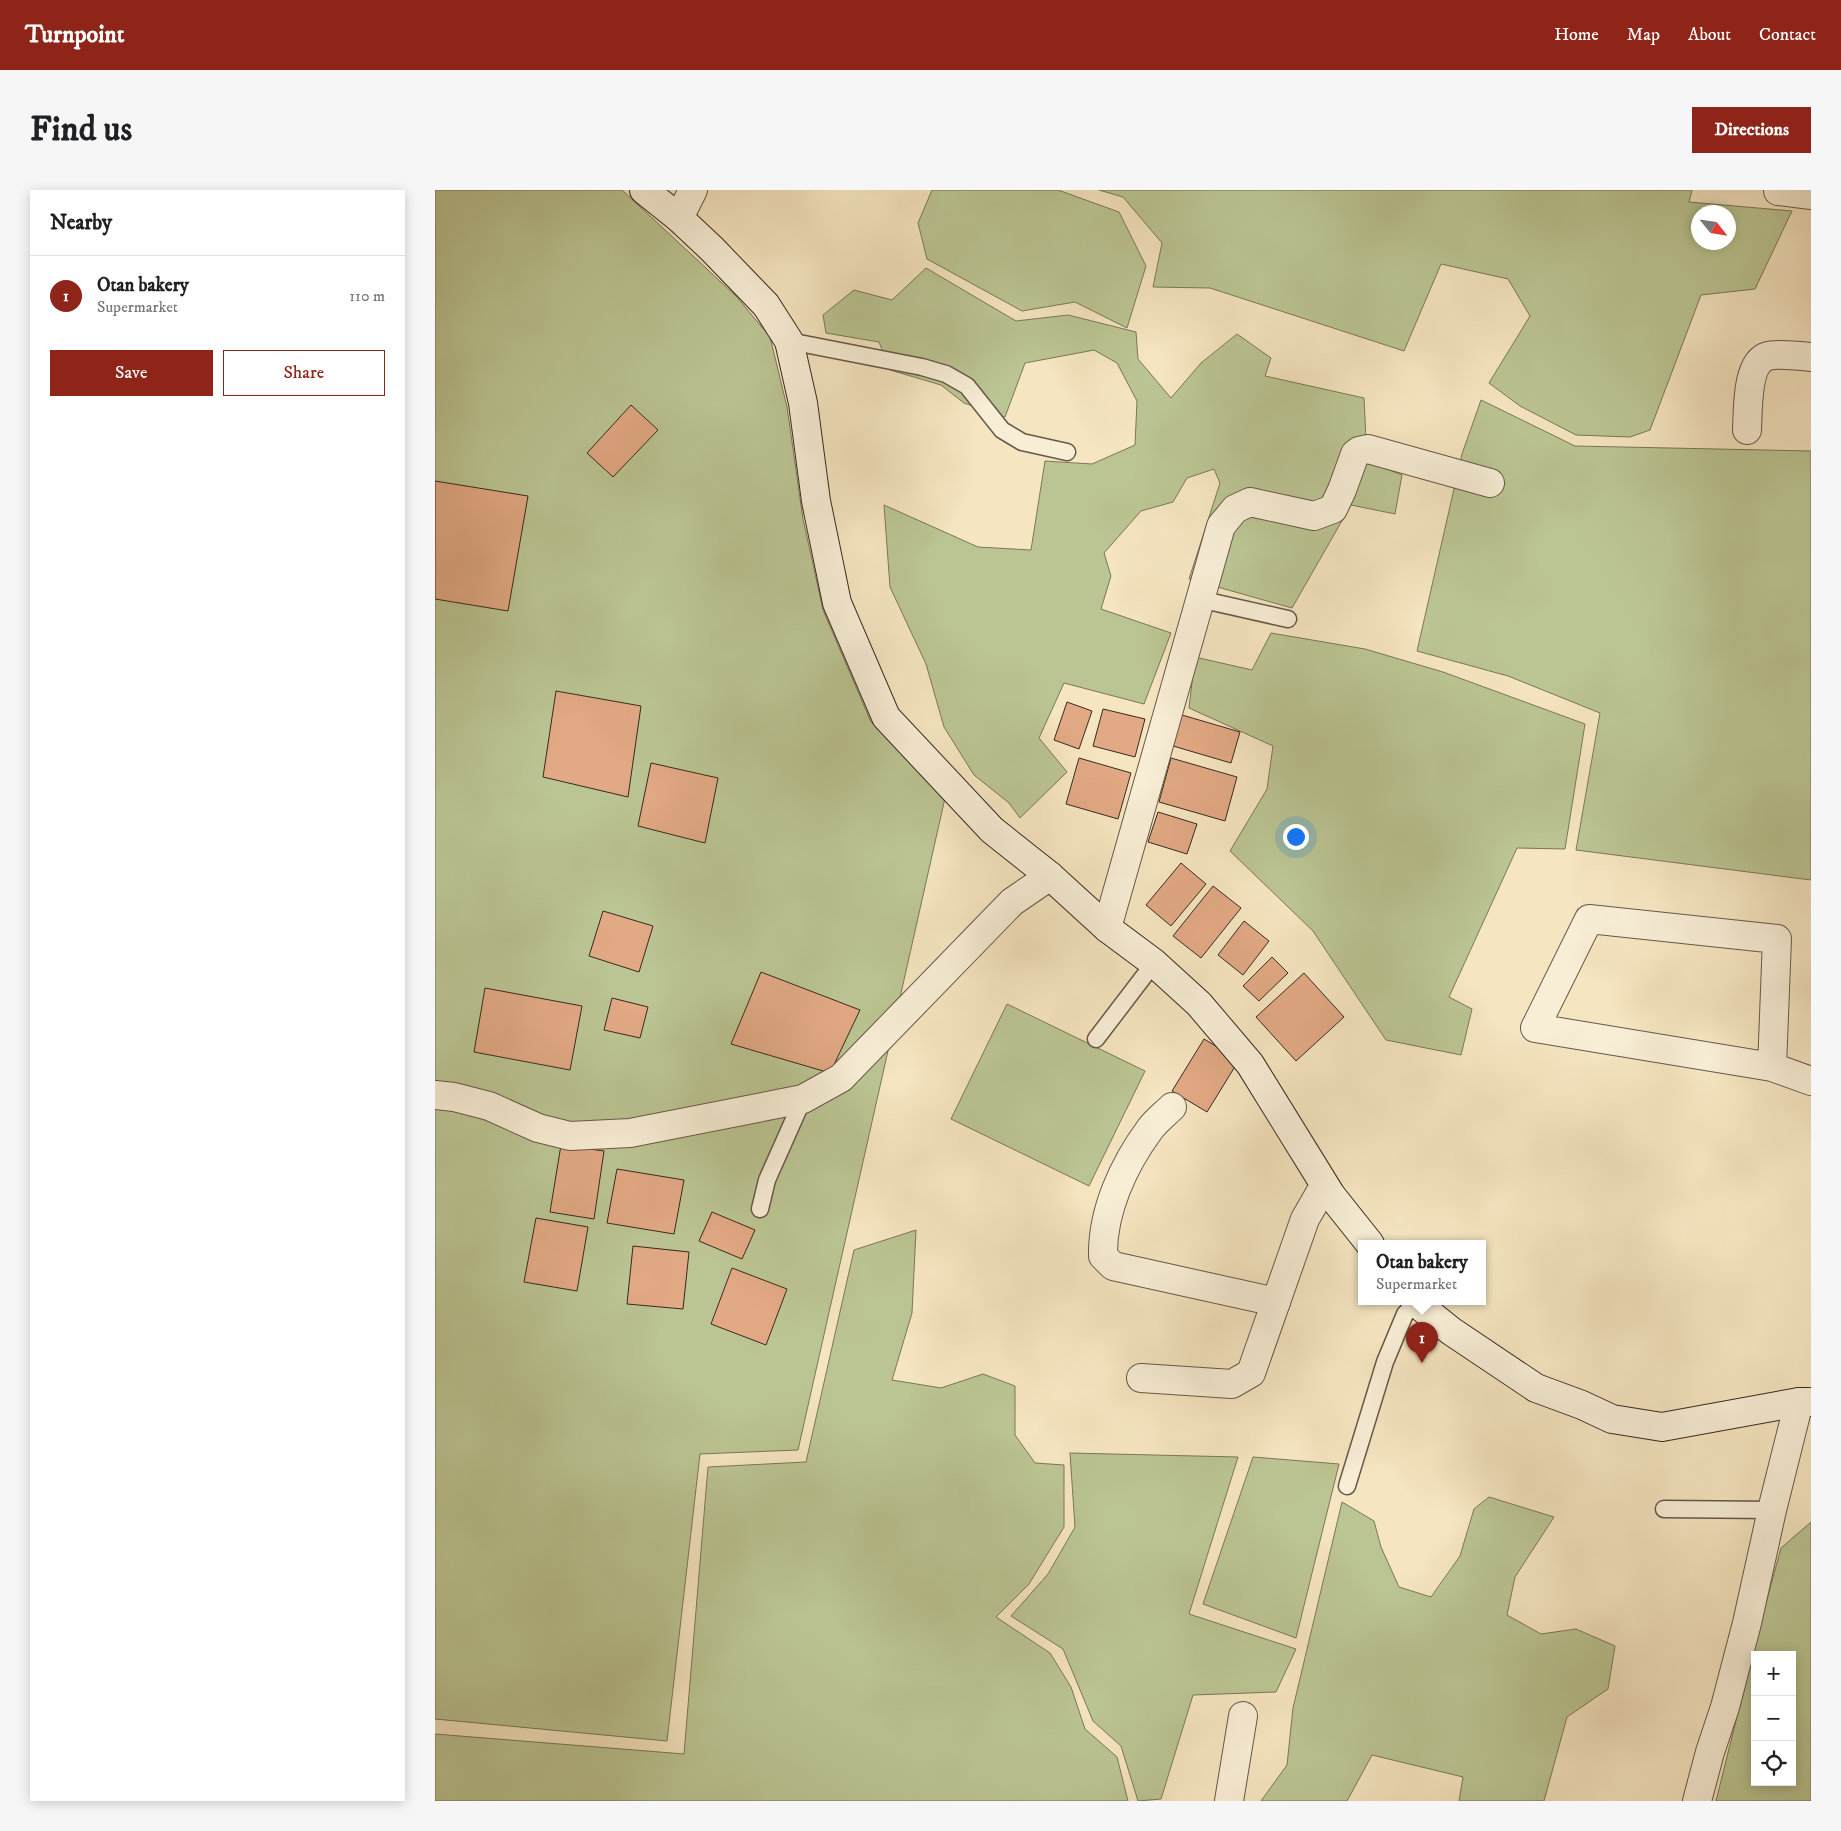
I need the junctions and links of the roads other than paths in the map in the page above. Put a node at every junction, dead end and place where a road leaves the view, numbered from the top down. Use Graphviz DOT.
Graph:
graph roads {
  1 [pos="644,190"];
  2 [pos="693,190"];
  3 [pos="1778,191"];
  4 [pos="1811,195"];
  5 [pos="679,218"];
  6 [pos="789,341"];
  7 [pos="1811,356"];
  8 [pos="1747,430"];
  9 [pos="1067,452"];
  10 [pos="1490,483"];
  11 [pos="1199,599"];
  12 [pos="1288,619"];
  13 [pos="1050,876"];
  14 [pos="1107,928"];
  15 [pos="1154,963"];
  16 [pos="1096,1039"];
  17 [pos="1772,1067"];
  18 [pos="1811,1081"];
  19 [pos="435,1095"];
  20 [pos="803,1099"];
  21 [pos="1172,1108"];
  22 [pos="1331,1195"];
  23 [pos="759,1209"];
  24 [pos="1366,1240"];
  25 [pos="1276,1302"];
  26 [pos="1413,1305"];
  27 [pos="1420,1305"];
  28 [pos="1141,1378"];
  29 [pos="1805,1402"];
  30 [pos="1347,1486"];
  31 [pos="1664,1510"];
  32 [pos="1772,1510"];
  33 [pos="1243,1716"];
  34 [pos="1229,1801"];
  35 [pos="1697,1801"];
  1 -- 5 [label="street"];
  2 -- 5 [label="street"];
  3 -- 4 [label="street"];
  5 -- 6 [label="street"];
  6 -- 9 [label="lane"];
  6 -- 13 [label="street"];
  7 -- 8 [label="street"];
  10 -- 11 [label="street"];
  11 -- 12 [label="lane"];
  11 -- 14 [label="street"];
  13 -- 14 [label="street"];
  13 -- 20 [label="street"];
  14 -- 15 [label="street"];
  15 -- 16 [label="lane"];
  15 -- 22 [label="street"];
  17 -- 17 [label="street"];
  17 -- 18 [label="street"];
  19 -- 20 [label="street"];
  20 -- 23 [label="lane"];
  21 -- 25 [label="street"];
  22 -- 24 [label="street"];
  22 -- 25 [label="street"];
  25 -- 28 [label="street"];
  26 -- 30 [label="lane"];
  27 -- 29 [label="street"];
  29 -- 32 [label="street"];
  31 -- 32 [label="lane"];
  32 -- 35 [label="street"];
  33 -- 34 [label="street"];
}
